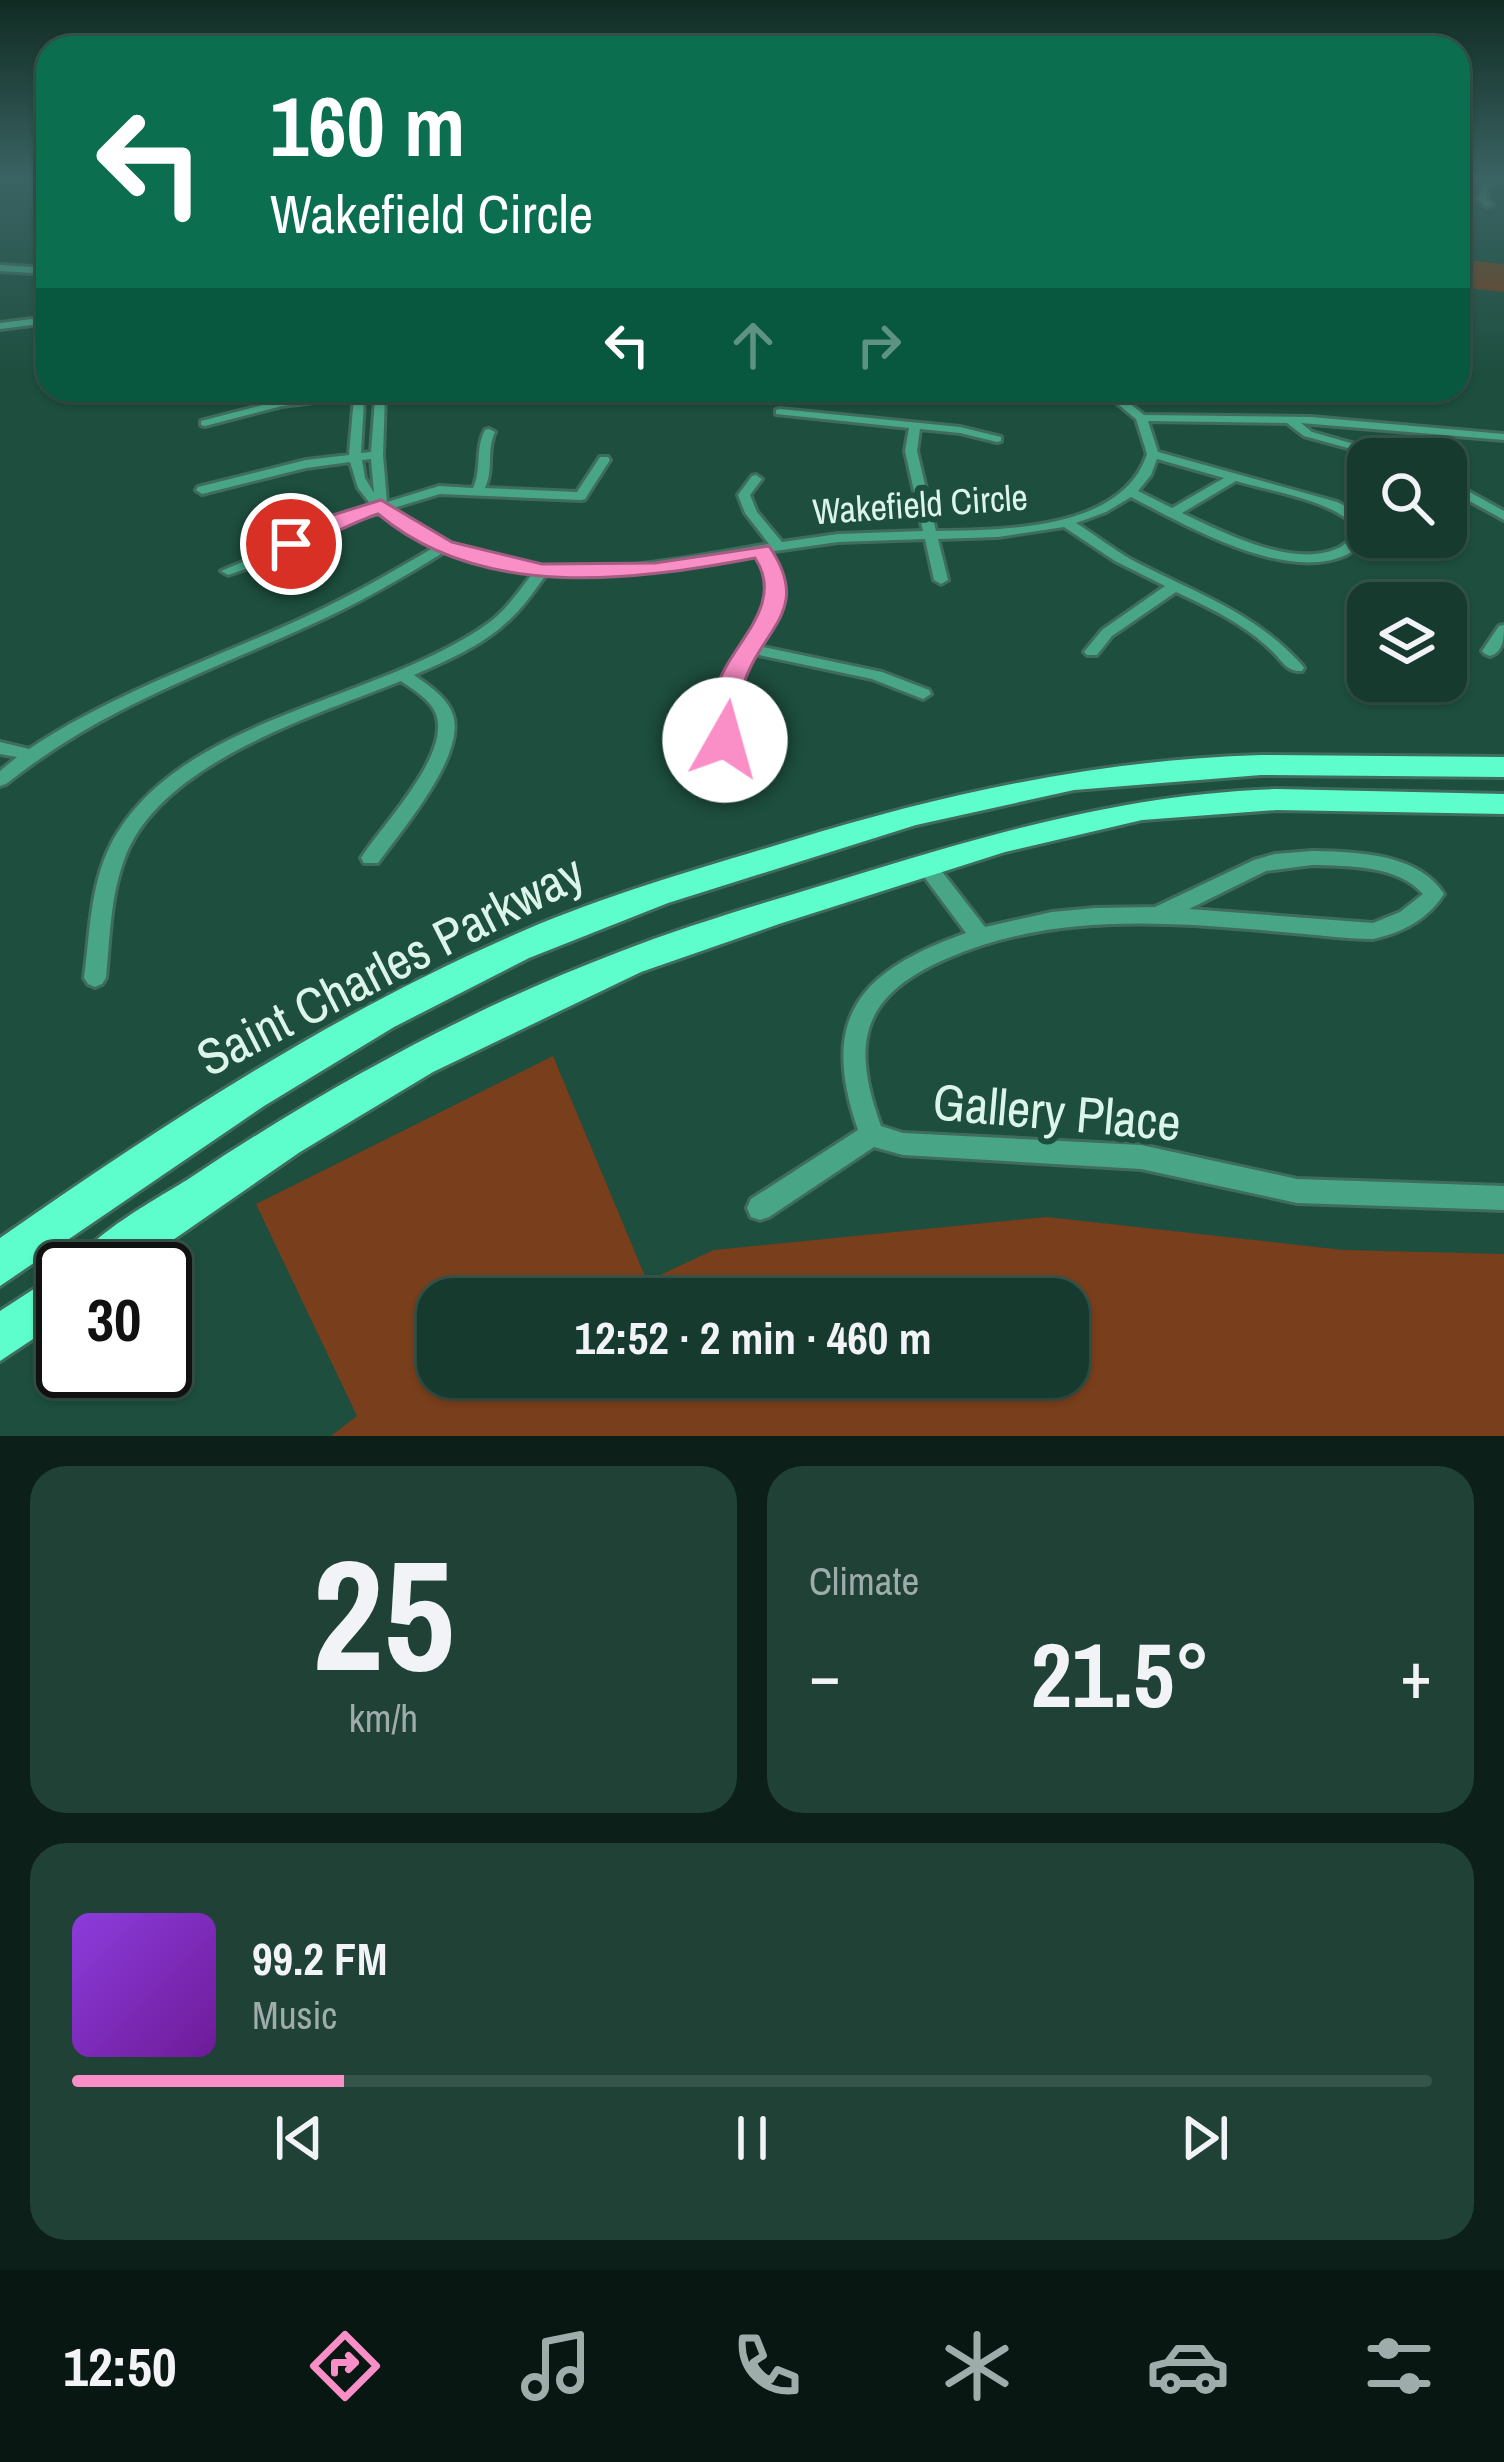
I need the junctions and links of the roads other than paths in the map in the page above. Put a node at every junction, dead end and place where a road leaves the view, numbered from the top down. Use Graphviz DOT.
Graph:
graph roads {
  1 [pos="0,268"];
  2 [pos="22,269"];
  3 [pos="36,272"];
  4 [pos="36,275"];
  5 [pos="0,277"];
  6 [pos="36,322"];
  7 [pos="0,326"];
  8 [pos="289,402"];
  9 [pos="359,402"];
  10 [pos="380,402"];
  11 [pos="1121,402"];
  12 [pos="780,412"];
  13 [pos="1141,418"];
  14 [pos="1290,420"];
  15 [pos="205,423"];
  16 [pos="915,425"];
  17 [pos="489,432"];
  18 [pos="1504,437"];
  19 [pos="997,440"];
  20 [pos="1347,445"];
  21 [pos="1153,454"];
  22 [pos="377,455"];
  23 [pos="356,457"];
  24 [pos="604,460"];
  25 [pos="756,478"];
  26 [pos="1231,479"];
  27 [pos="478,489"];
  28 [pos="202,490"];
  29 [pos="1130,492"];
  30 [pos="1467,495"];
  31 [pos="381,506"];
  32 [pos="1174,512"];
  33 [pos="1504,515"];
  34 [pos="1065,521"];
  35 [pos="931,535"];
  36 [pos="444,547"];
  37 [pos="770,548"];
  38 [pos="228,571"];
  39 [pos="542,571"];
  40 [pos="941,580"];
  41 [pos="1175,586"];
  42 [pos="1504,629"];
  43 [pos="750,649"];
  44 [pos="1490,651"];
  45 [pos="1092,652"];
  46 [pos="1297,668"];
  47 [pos="402,674"];
  48 [pos="922,694"];
  49 [pos="725,740"];
  50 [pos="0,748"];
  51 [pos="32,754"];
  52 [pos="1504,767"];
  53 [pos="0,781"];
  54 [pos="1504,804"];
  55 [pos="371,858"];
  56 [pos="926,865"];
  57 [pos="1162,913"];
  58 [pos="979,935"];
  59 [pos="95,978"];
  60 [pos="872,1135"];
  61 [pos="1504,1198"];
  62 [pos="760,1208"];
  63 [pos="134,1242"];
  64 [pos="0,1264"];
  65 [pos="36,1312"];
  66 [pos="0,1338"];
  1 -- 2 [label="street"];
  2 -- 3 [label="street"];
  2 -- 5 [label="street"];
  4 -- 5 [label="street"];
  6 -- 7 [label="street"];
  8 -- 15 [label="street"];
  9 -- 23 [label="street"];
  10 -- 22 [label="street"];
  11 -- 13 [label="street"];
  12 -- 16 [label="street"];
  13 -- 14 [label="street"];
  13 -- 21 [label="street"];
  14 -- 18 [label="street"];
  14 -- 20 [label="street"];
  16 -- 19 [label="street"];
  16 -- 35 [label="street"];
  17 -- 27 [label="street"];
  21 -- 26 [label="street"];
  21 -- 29 [label="street"];
  22 -- 23 [label="street"];
  22 -- 31 [label="street"];
  23 -- 28 [label="street"];
  23 -- 31 [label="street, Wakefield Circle"];
  24 -- 27 [label="street"];
  25 -- 37 [label="street"];
  26 -- 32 [label="street"];
  26 -- 32 [label="street"];
  27 -- 31 [label="street"];
  29 -- 32 [label="street"];
  29 -- 34 [label="street, Wakefield Circle"];
  30 -- 33 [label="street"];
  31 -- 36 [label="street, Wakefield Circle"];
  31 -- 38 [label="street"];
  34 -- 35 [label="street, Wakefield Circle"];
  34 -- 41 [label="street"];
  35 -- 37 [label="street, Wakefield Circle"];
  35 -- 40 [label="street"];
  36 -- 39 [label="street, Wakefield Circle"];
  36 -- 51 [label="street"];
  37 -- 39 [label="street, Wakefield Circle"];
  37 -- 43 [label="street"];
  39 -- 47 [label="street"];
  41 -- 45 [label="street"];
  41 -- 46 [label="street"];
  42 -- 44 [label="street"];
  43 -- 48 [label="street"];
  43 -- 49 [label="street"];
  47 -- 55 [label="street"];
  47 -- 59 [label="street"];
  50 -- 51 [label="street"];
  51 -- 53 [label="street"];
  52 -- 64 [label="main road, Saint Charles Parkway"];
  54 -- 56 [label="main road"];
  56 -- 58 [label="street"];
  56 -- 63 [label="main road"];
  57 -- 57 [label="street, Gallery Place"];
  57 -- 58 [label="street, Gallery Place"];
  58 -- 60 [label="street, Gallery Place"];
  60 -- 61 [label="street, Gallery Place"];
  60 -- 62 [label="street"];
  65 -- 66 [label="main road"];
}
